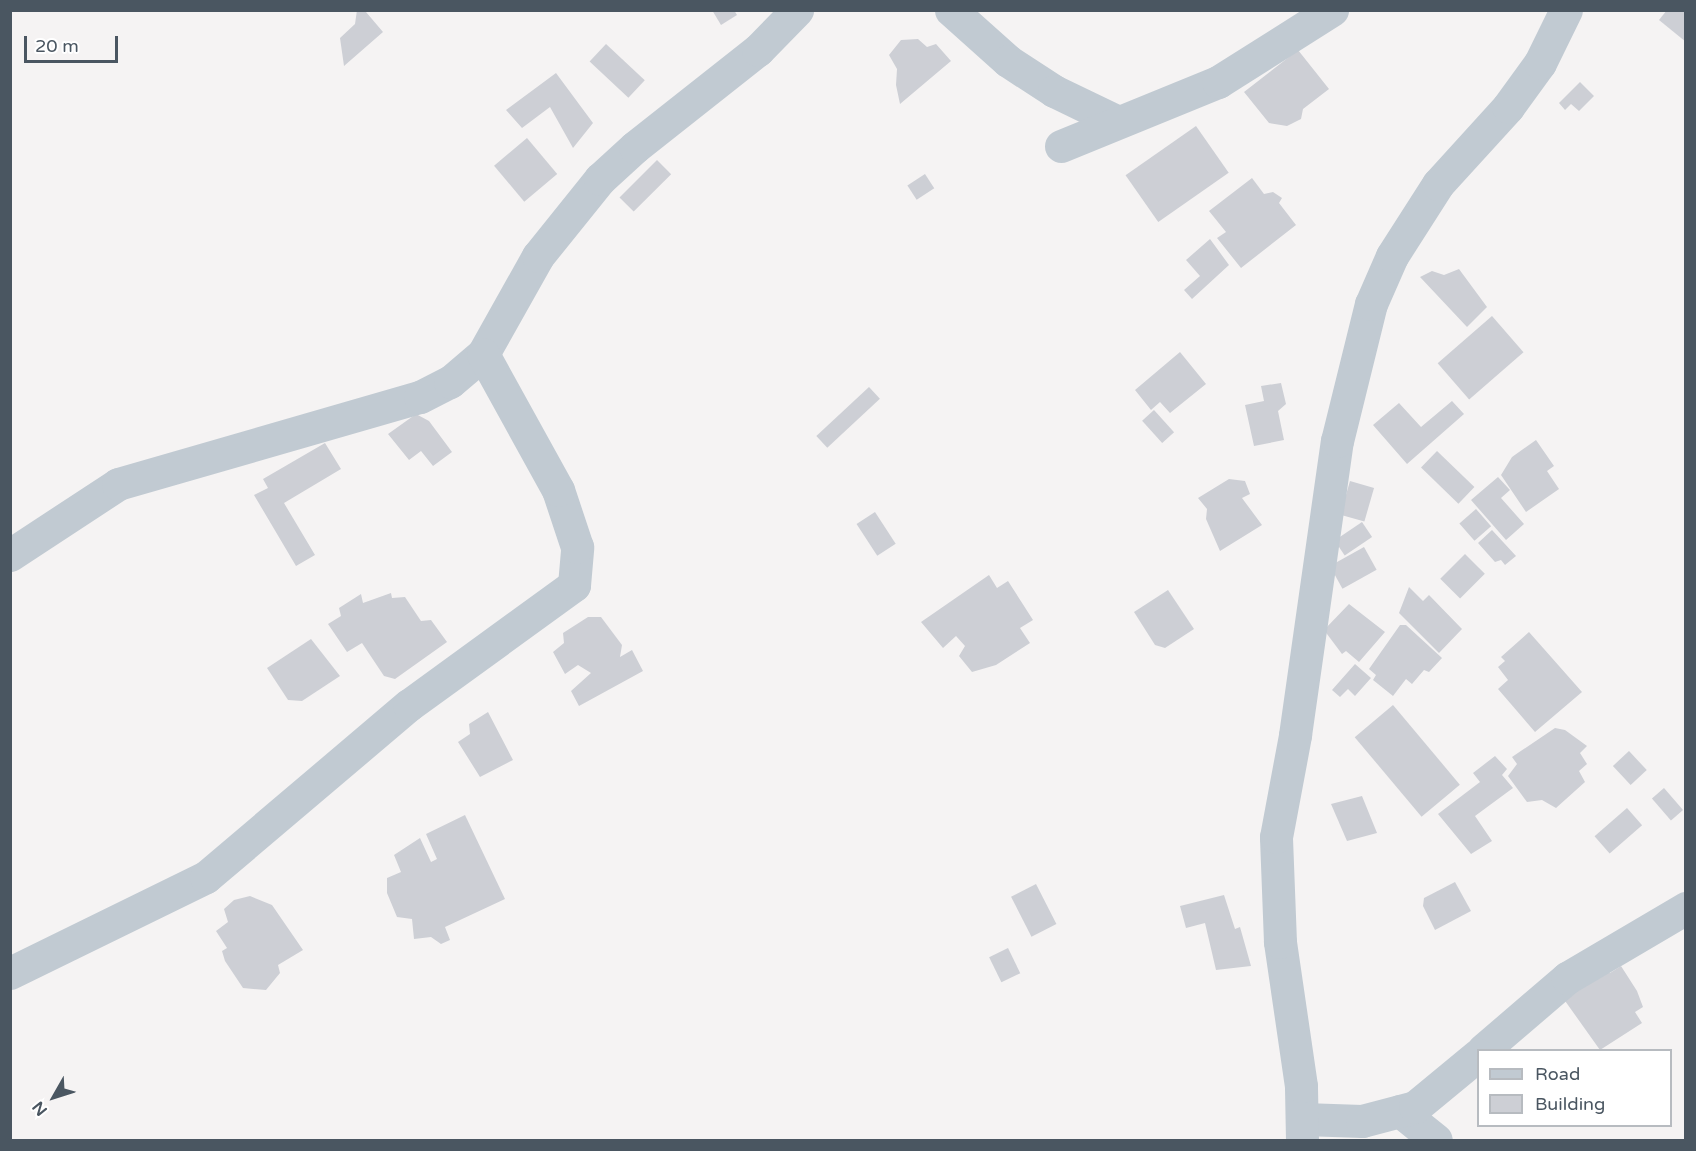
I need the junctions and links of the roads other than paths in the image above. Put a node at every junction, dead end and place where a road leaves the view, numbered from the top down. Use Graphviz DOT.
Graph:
graph roads {
  1 [pos="797,10"];
  2 [pos="951,10"];
  3 [pos="1332,10"];
  4 [pos="1566,10"];
  5 [pos="1118,123"];
  6 [pos="1061,146"];
  7 [pos="483,354"];
  8 [pos="10,555"];
  9 [pos="1686,908"];
  10 [pos="10,973"];
  11 [pos="1484,1049"];
  12 [pos="1477,1056"];
  13 [pos="1400,1112"];
  14 [pos="1303,1130"];
  15 [pos="1436,1140"];
  1 -- 7 [label="street"];
  2 -- 5 [label="street"];
  3 -- 5 [label="street"];
  4 -- 14 [label="street"];
  5 -- 6 [label="street"];
  7 -- 8 [label="street"];
  7 -- 10 [label="street"];
  9 -- 11 [label="street"];
  12 -- 13 [label="street"];
  13 -- 14 [label="street"];
  13 -- 15 [label="street"];
}
